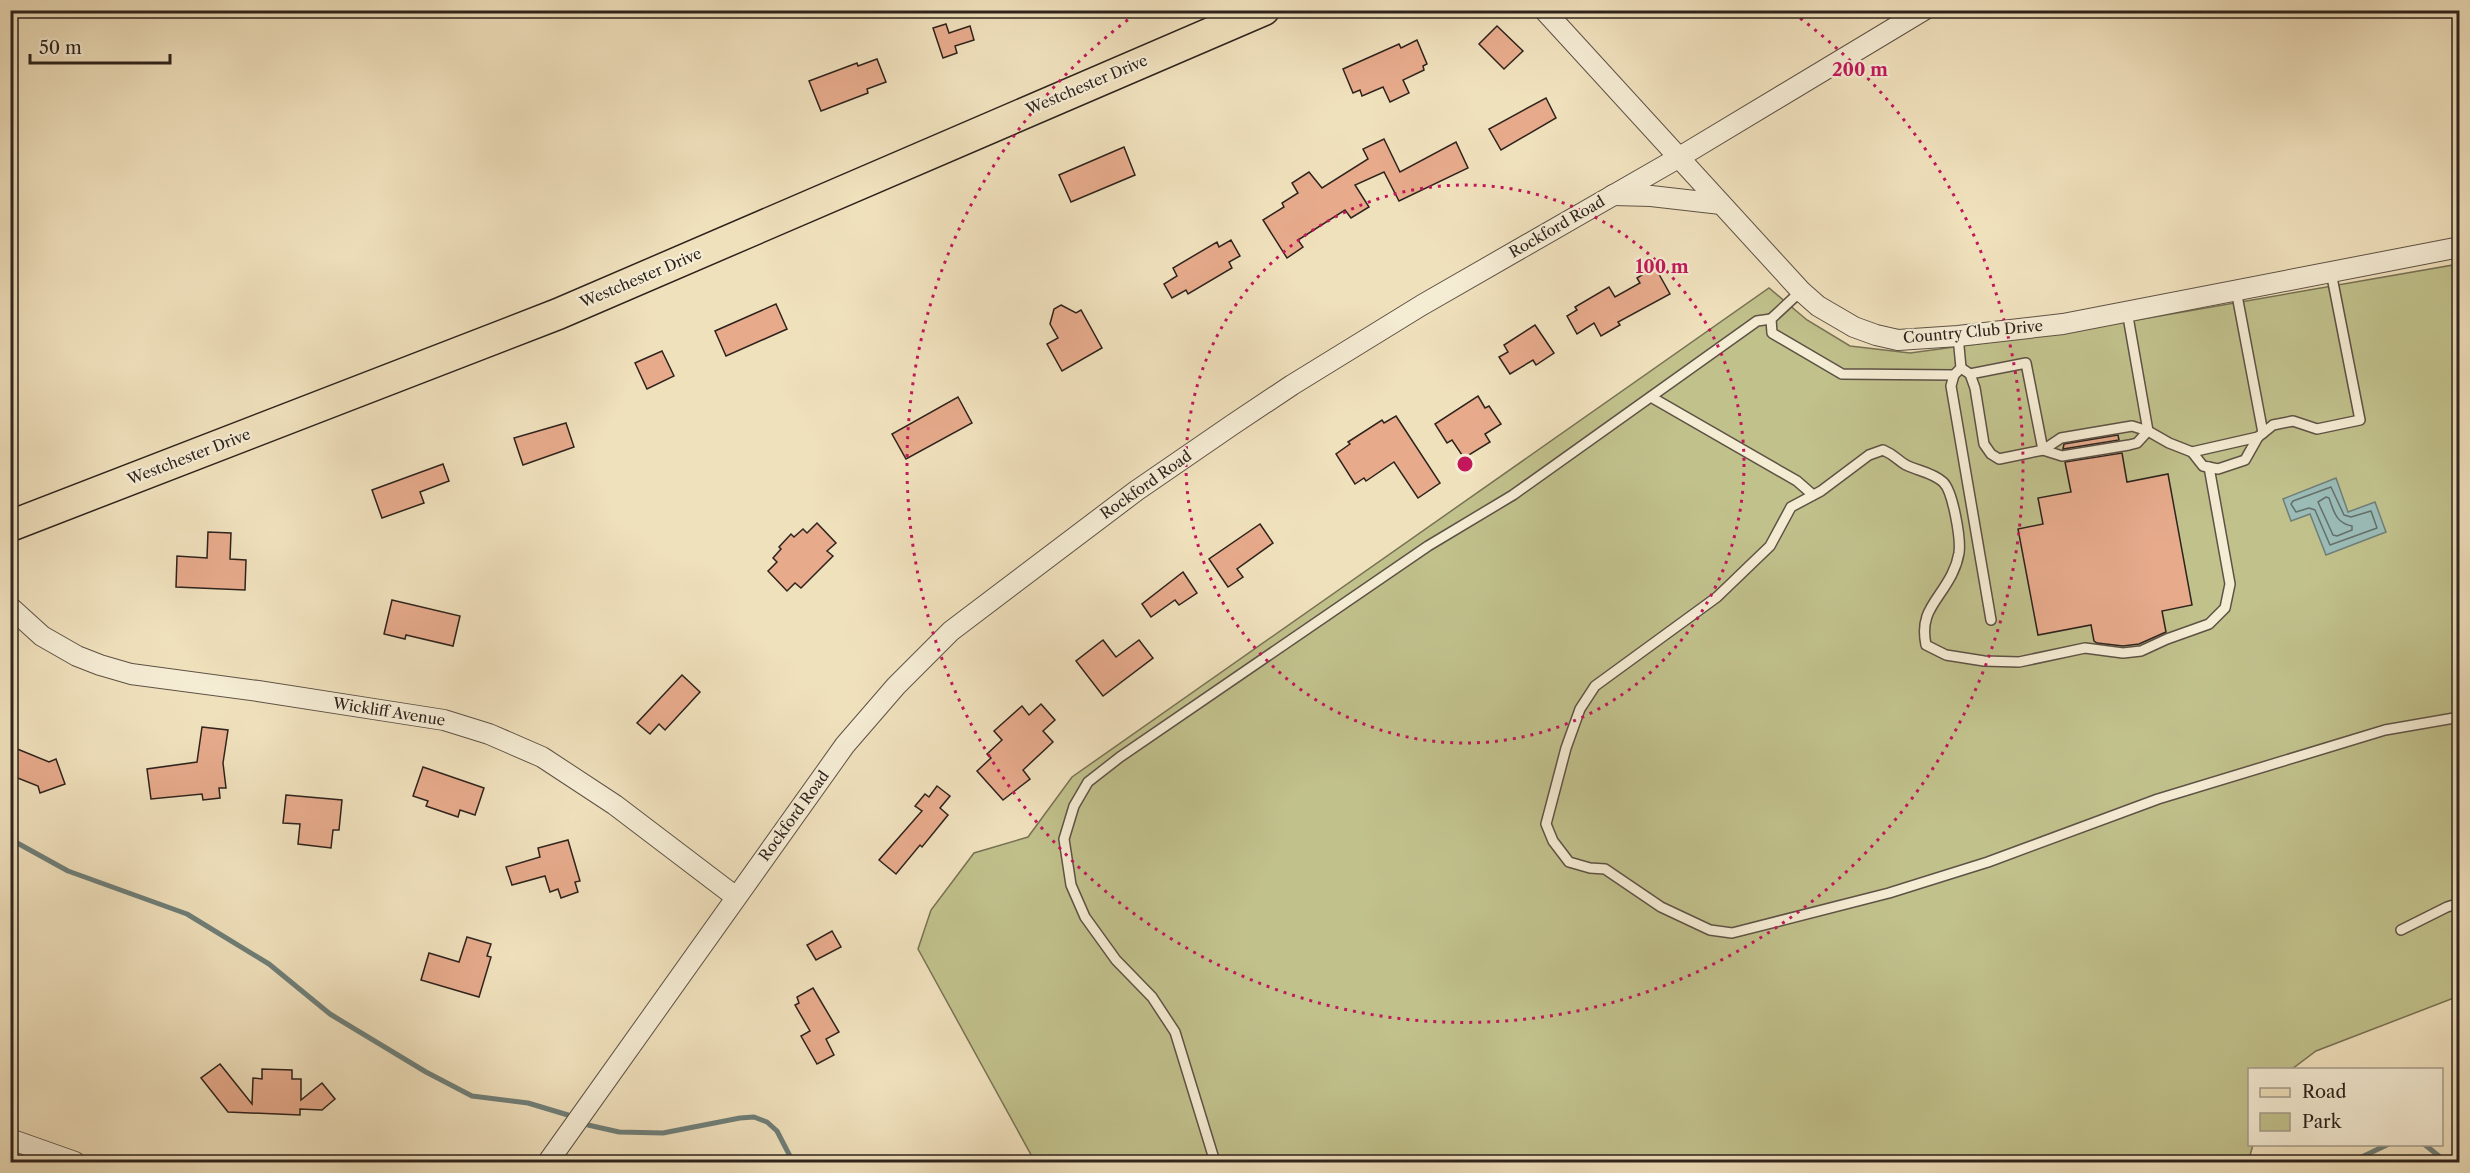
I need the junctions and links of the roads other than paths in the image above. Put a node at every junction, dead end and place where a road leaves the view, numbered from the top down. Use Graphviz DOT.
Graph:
graph roads {
  1 [pos="1264,10"];
  2 [pos="1544,10"];
  3 [pos="1924,10"];
  4 [pos="1678,158"];
  5 [pos="1613,195"];
  6 [pos="1721,204"];
  7 [pos="2460,247"];
  8 [pos="2331,272"];
  9 [pos="2236,290"];
  10 [pos="1801,291"];
  11 [pos="2127,311"];
  12 [pos="1771,319"];
  13 [pos="1958,336"];
  14 [pos="1957,372"];
  15 [pos="1970,374"];
  16 [pos="1651,397"];
  17 [pos="2148,431"];
  18 [pos="2261,435"];
  19 [pos="2043,450"];
  20 [pos="2192,452"];
  21 [pos="2209,467"];
  22 [pos="1813,495"];
  23 [pos="10,526"];
  24 [pos="10,607"];
  25 [pos="1991,620"];
  26 [pos="2460,717"];
  27 [pos="736,897"];
  28 [pos="2460,903"];
  29 [pos="2401,930"];
  30 [pos="10,1139"];
  31 [pos="75,1162"];
  32 [pos="548,1162"];
  33 [pos="1215,1162"];
  1 -- 23 [label="main road, Westchester Drive"];
  2 -- 4 [label="street, Country Club Drive"];
  3 -- 4 [label="street, Rockford Road"];
  4 -- 5 [label="street, Rockford Road"];
  4 -- 6 [label="street, Country Club Drive"];
  5 -- 6 [label="street"];
  5 -- 27 [label="street, Rockford Road"];
  6 -- 10 [label="street, Country Club Drive"];
  7 -- 8 [label="street, Country Club Drive"];
  8 -- 9 [label="street, Country Club Drive"];
  8 -- 18 [label="lane"];
  9 -- 11 [label="street, Country Club Drive"];
  9 -- 18 [label="lane"];
  10 -- 12 [label="lane"];
  10 -- 13 [label="street, Country Club Drive"];
  11 -- 13 [label="street, Country Club Drive"];
  11 -- 17 [label="lane"];
  12 -- 14 [label="lane"];
  12 -- 16 [label="lane"];
  13 -- 14 [label="lane"];
  14 -- 15 [label="lane"];
  14 -- 25 [label="lane"];
  15 -- 19 [label="lane"];
  15 -- 19 [label="lane"];
  16 -- 22 [label="lane"];
  16 -- 33 [label="lane"];
  17 -- 19 [label="lane"];
  17 -- 19 [label="lane"];
  17 -- 20 [label="lane"];
  18 -- 20 [label="lane"];
  18 -- 21 [label="lane"];
  20 -- 21 [label="lane"];
  21 -- 22 [label="lane"];
  22 -- 26 [label="lane"];
  24 -- 27 [label="street, Wickliff Avenue"];
  27 -- 32 [label="street, Rockford Road"];
  28 -- 29 [label="lane"];
  30 -- 31 [label="street"];
}
